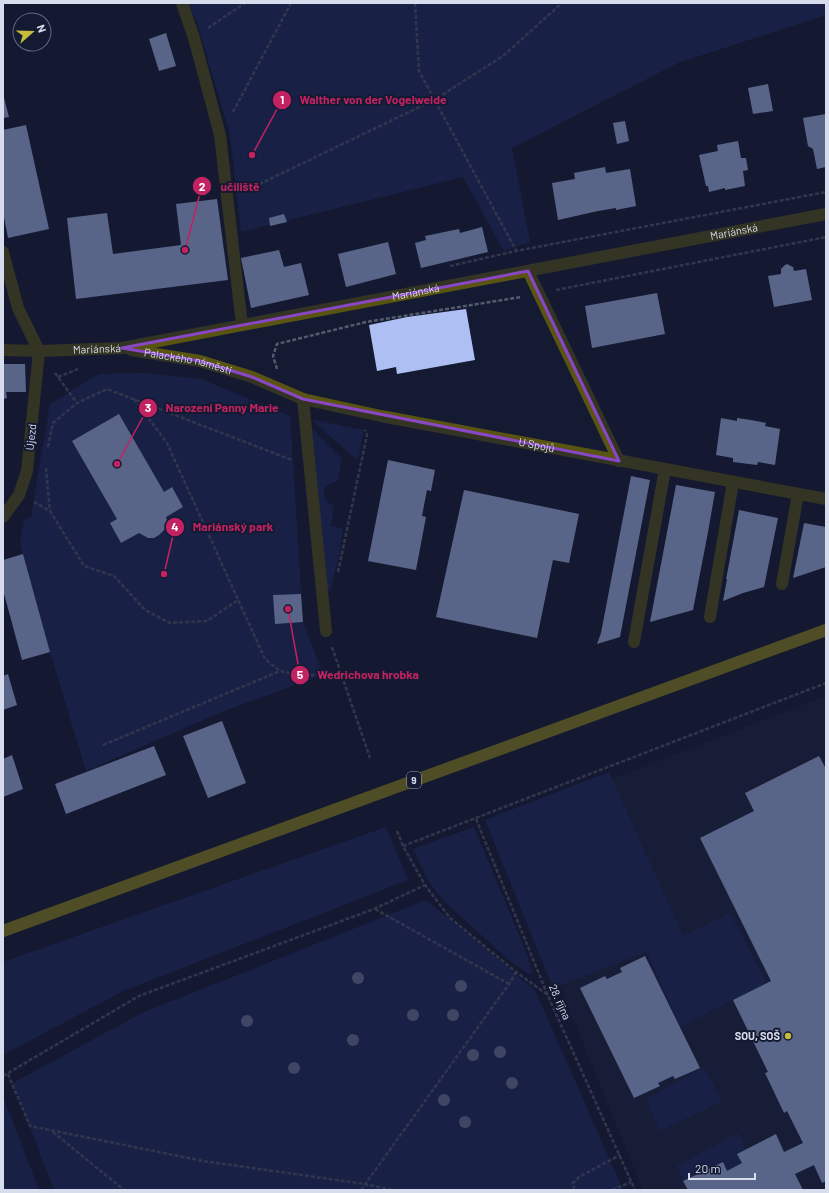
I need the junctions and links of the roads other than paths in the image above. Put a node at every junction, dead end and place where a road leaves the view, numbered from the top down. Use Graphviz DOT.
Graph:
graph roads {
  1 [pos="182,3"];
  2 [pos="826,214"];
  3 [pos="3,252"];
  4 [pos="528,271"];
  5 [pos="242,325"];
  6 [pos="122,348"];
  7 [pos="3,350"];
  8 [pos="39,351"];
  9 [pos="252,377"];
  10 [pos="303,399"];
  11 [pos="619,460"];
  12 [pos="665,469"];
  13 [pos="733,482"];
  14 [pos="798,494"];
  15 [pos="826,499"];
  16 [pos="3,517"];
  17 [pos="782,584"];
  18 [pos="710,617"];
  19 [pos="826,630"];
  20 [pos="326,631"];
  21 [pos="634,642"];
  22 [pos="3,931"];
  1 -- 5 [label="street"];
  2 -- 4 [label="street, Mariánská"];
  3 -- 8 [label="street"];
  4 -- 5 [label="street, Mariánská"];
  4 -- 11 [label="street"];
  5 -- 6 [label="street, Mariánská"];
  6 -- 8 [label="street, Mariánská"];
  6 -- 9 [label="street, Palackého náměstí"];
  7 -- 8 [label="street, Mariánská"];
  8 -- 16 [label="street, Újezd"];
  9 -- 10 [label="street, U Spojů"];
  10 -- 11 [label="street, U Spojů"];
  10 -- 20 [label="street"];
  11 -- 12 [label="street, U Spojů"];
  12 -- 13 [label="street, U Spojů"];
  12 -- 21 [label="street"];
  13 -- 14 [label="street, U Spojů"];
  13 -- 18 [label="street"];
  14 -- 15 [label="street, U Spojů"];
  14 -- 17 [label="street"];
  19 -- 22 [label="main road, 9"];
}
